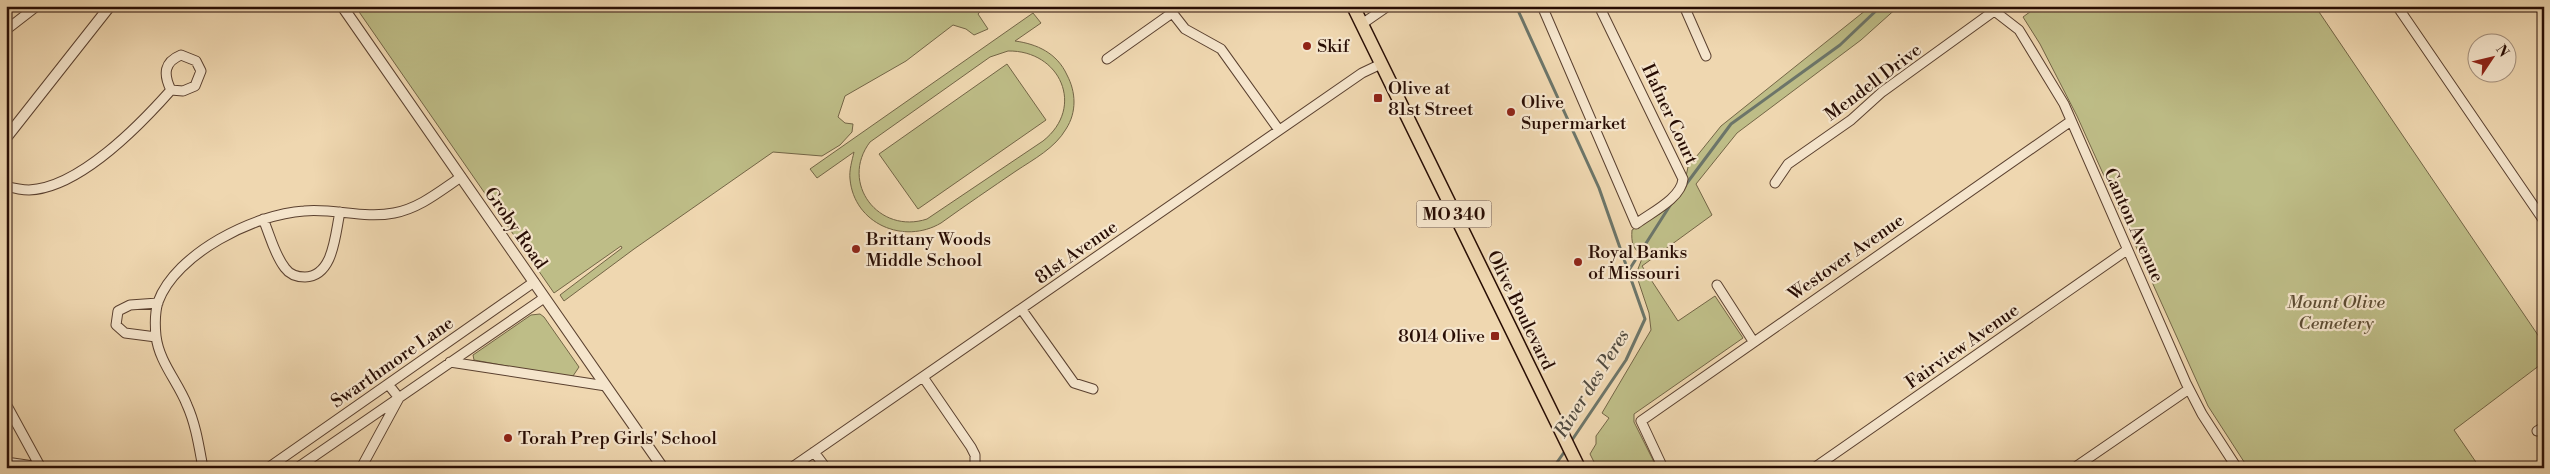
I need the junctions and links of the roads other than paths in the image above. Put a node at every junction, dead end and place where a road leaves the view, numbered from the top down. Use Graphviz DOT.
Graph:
graph roads {
  1 [pos="37,6"];
  2 [pos="110,6"];
  3 [pos="342,6"];
  4 [pos="1353,6"];
  5 [pos="1388,6"];
  6 [pos="1542,6"];
  7 [pos="1599,6"];
  8 [pos="2397,6"];
  9 [pos="1684,8"];
  10 [pos="1991,9"];
  11 [pos="1170,10"];
  12 [pos="1362,24"];
  13 [pos="6,30"];
  14 [pos="1706,56"];
  15 [pos="1107,59"];
  16 [pos="1381,64"];
  17 [pos="171,90"];
  18 [pos="2071,121"];
  19 [pos="1279,130"];
  20 [pos="6,138"];
  21 [pos="460,177"];
  22 [pos="1775,183"];
  23 [pos="6,186"];
  24 [pos="340,212"];
  25 [pos="263,219"];
  26 [pos="2544,221"];
  27 [pos="2127,250"];
  28 [pos="534,282"];
  29 [pos="1717,285"];
  30 [pos="544,298"];
  31 [pos="158,303"];
  32 [pos="1022,310"];
  33 [pos="156,337"];
  34 [pos="1753,341"];
  35 [pos="450,362"];
  36 [pos="923,377"];
  37 [pos="388,384"];
  38 [pos="606,386"];
  39 [pos="2190,389"];
  40 [pos="1093,390"];
  41 [pos="399,398"];
  42 [pos="6,404"];
  43 [pos="814,452"];
  44 [pos="6,462"];
  45 [pos="43,467"];
  46 [pos="203,468"];
  47 [pos="268,468"];
  48 [pos="297,468"];
  49 [pos="361,468"];
  50 [pos="663,468"];
  51 [pos="791,468"];
  52 [pos="826,468"];
  53 [pos="974,468"];
  54 [pos="1579,468"];
  55 [pos="1663,468"];
  56 [pos="1814,468"];
  57 [pos="2074,468"];
  58 [pos="2237,468"];
  1 -- 13 [label="street"];
  2 -- 20 [label="street"];
  3 -- 21 [label="street, Groby Road"];
  4 -- 12 [label="main road, Olive Boulevard / MO 340"];
  5 -- 12 [label="street"];
  6 -- 7 [label="street, Hafner Court"];
  8 -- 26 [label="street"];
  9 -- 14 [label="street"];
  10 -- 18 [label="street, Canton Avenue"];
  10 -- 22 [label="street, Mendell Drive"];
  11 -- 15 [label="street"];
  11 -- 19 [label="street"];
  12 -- 16 [label="main road, Olive Boulevard / MO 340"];
  16 -- 19 [label="street, 81st Avenue"];
  16 -- 54 [label="main road, Olive Boulevard / MO 340"];
  17 -- 17 [label="street"];
  17 -- 23 [label="street"];
  18 -- 27 [label="street, Canton Avenue"];
  18 -- 34 [label="street, Westover Avenue"];
  19 -- 32 [label="street, 81st Avenue"];
  21 -- 24 [label="street"];
  21 -- 28 [label="street, Groby Road"];
  24 -- 25 [label="street"];
  24 -- 25 [label="street"];
  25 -- 31 [label="street"];
  27 -- 39 [label="street, Canton Avenue"];
  27 -- 56 [label="street, Fairview Avenue"];
  28 -- 30 [label="street, Groby Road"];
  28 -- 37 [label="street, Swarthmore Lane"];
  29 -- 34 [label="street"];
  30 -- 35 [label="street, Swarthmore Lane"];
  30 -- 38 [label="street, Groby Road"];
  31 -- 33 [label="street"];
  31 -- 33 [label="street"];
  32 -- 36 [label="street, 81st Avenue"];
  32 -- 40 [label="street"];
  33 -- 46 [label="street"];
  34 -- 55 [label="street, Westover Avenue"];
  35 -- 38 [label="street, Swarthmore Lane"];
  35 -- 41 [label="street, Swarthmore Lane"];
  36 -- 43 [label="street, 81st Avenue"];
  36 -- 53 [label="street"];
  37 -- 41 [label="street"];
  37 -- 47 [label="street, Swarthmore Lane"];
  38 -- 50 [label="street, Groby Road"];
  39 -- 57 [label="street"];
  39 -- 58 [label="street, Canton Avenue"];
  41 -- 48 [label="street, Swarthmore Lane"];
  41 -- 49 [label="street"];
  42 -- 45 [label="street"];
  43 -- 51 [label="street, 81st Avenue"];
  43 -- 52 [label="street"];
  44 -- 45 [label="street"];
}
